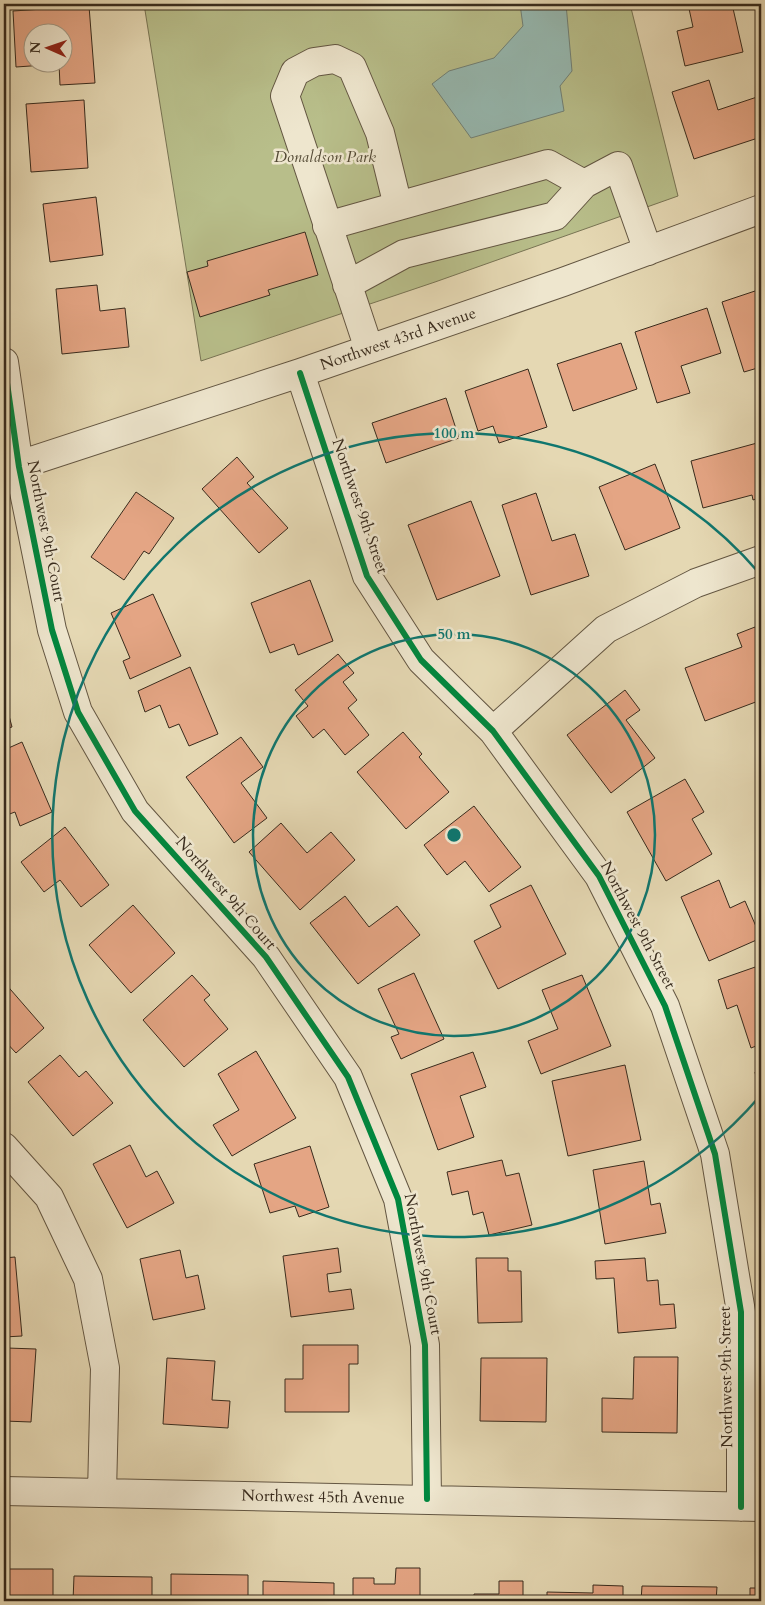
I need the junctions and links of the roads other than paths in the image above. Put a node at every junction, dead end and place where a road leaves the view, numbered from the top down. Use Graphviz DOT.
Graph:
graph roads {
  1 [pos="584,184"];
  2 [pos="398,206"];
  3 [pos="761,209"];
  4 [pos="327,226"];
  5 [pos="648,251"];
  6 [pos="347,285"];
  7 [pos="369,349"];
  8 [pos="4,362"];
  9 [pos="300,373"];
  10 [pos="11,468"];
  11 [pos="761,560"];
  12 [pos="493,731"];
  13 [pos="4,1147"];
  14 [pos="4,1491"];
  15 [pos="102,1493"];
  16 [pos="427,1499"];
  17 [pos="751,1507"];
  1 -- 2 [label="street"];
  1 -- 5 [label="street"];
  1 -- 6 [label="street"];
  2 -- 4 [label="street"];
  2 -- 4 [label="street"];
  3 -- 5 [label="street, Northwest 43rd Avenue"];
  4 -- 6 [label="street"];
  5 -- 7 [label="street, Northwest 43rd Avenue"];
  6 -- 7 [label="street"];
  7 -- 9 [label="street, Northwest 43rd Avenue"];
  8 -- 10 [label="street, Northwest 9th Court"];
  9 -- 10 [label="street, Northwest 43rd Avenue"];
  9 -- 12 [label="street, Northwest 9th Street"];
  10 -- 16 [label="street, Northwest 9th Court"];
  11 -- 12 [label="street"];
  12 -- 17 [label="street, Northwest 9th Street"];
  13 -- 15 [label="street"];
  14 -- 15 [label="street, Northwest 45th Avenue"];
  15 -- 16 [label="street, Northwest 45th Avenue"];
  16 -- 17 [label="street, Northwest 45th Avenue"];
}
